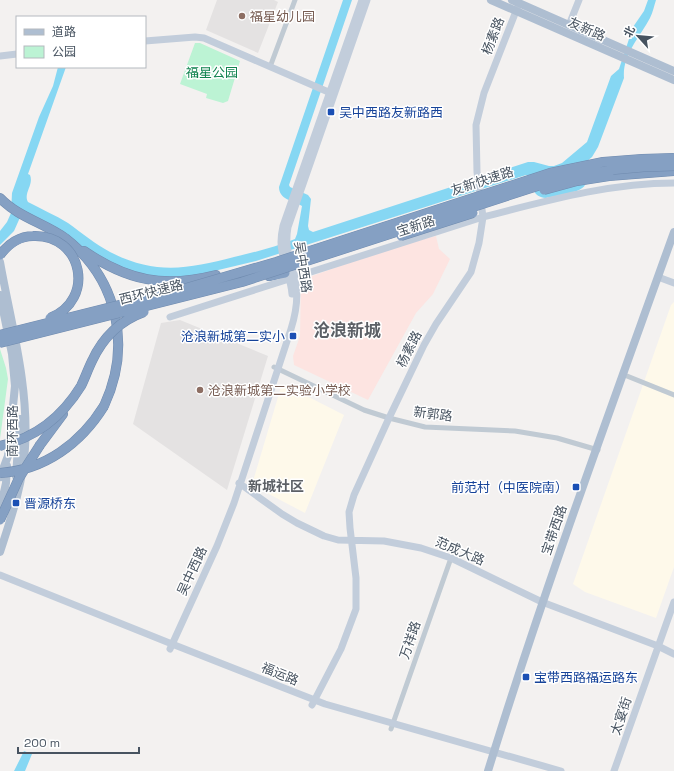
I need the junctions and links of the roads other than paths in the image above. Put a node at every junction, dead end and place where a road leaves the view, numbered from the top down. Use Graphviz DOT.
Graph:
graph roads {
  1 [pos="296,0"];
  2 [pos="362,0"];
  3 [pos="367,0"];
  4 [pos="491,0"];
  5 [pos="579,0"];
  6 [pos="516,2"];
  7 [pos="516,12"];
  8 [pos="569,25"];
  9 [pos="146,41"];
  10 [pos="16,54"];
  11 [pos="0,56"];
  12 [pos="270,67"];
  13 [pos="674,71"];
  14 [pos="674,80"];
  15 [pos="329,93"];
  16 [pos="674,158"];
  17 [pos="674,166"];
  18 [pos="674,171"];
  19 [pos="674,183"];
  20 [pos="0,198"];
  21 [pos="483,217"];
  22 [pos="674,232"];
  23 [pos="65,238"];
  24 [pos="674,245"];
  25 [pos="0,255"];
  26 [pos="282,257"];
  27 [pos="304,257"];
  28 [pos="0,262"];
  29 [pos="290,276"];
  30 [pos="660,278"];
  31 [pos="242,282"];
  32 [pos="674,283"];
  33 [pos="0,295"];
  34 [pos="185,297"];
  35 [pos="160,307"];
  36 [pos="170,317"];
  37 [pos="0,334"];
  38 [pos="0,343"];
  39 [pos="276,367"];
  40 [pos="624,375"];
  41 [pos="81,385"];
  42 [pos="22,387"];
  43 [pos="674,395"];
  44 [pos="389,418"];
  45 [pos="0,446"];
  46 [pos="597,450"];
  47 [pos="8,454"];
  48 [pos="0,464"];
  49 [pos="0,475"];
  50 [pos="239,483"];
  51 [pos="0,510"];
  52 [pos="0,520"];
  53 [pos="0,534"];
  54 [pos="352,540"];
  55 [pos="0,552"];
  56 [pos="451,558"];
  57 [pos="0,575"];
  58 [pos="0,580"];
  59 [pos="674,602"];
  60 [pos="545,603"];
  61 [pos="74,607"];
  62 [pos="169,646"];
  63 [pos="658,646"];
  64 [pos="674,654"];
  65 [pos="313,702"];
  66 [pos="392,726"];
  67 [pos="495,755"];
  68 [pos="488,771"];
  69 [pos="493,771"];
  70 [pos="544,771"];
  71 [pos="561,771"];
  72 [pos="614,771"];
  1 -- 12 [label="street"];
  2 -- 15 [label="street, 吴中西路"];
  3 -- 15 [label="street, 吴中西路"];
  4 -- 7 [label="main road, 友新路"];
  5 -- 8 [label="street"];
  6 -- 7 [label="street, 杨素路"];
  6 -- 8 [label="main road, 友新路"];
  7 -- 14 [label="main road, 友新路"];
  7 -- 21 [label="street, 杨素路"];
  8 -- 13 [label="main road, 友新路"];
  9 -- 12 [label="street"];
  10 -- 11 [label="street"];
  12 -- 15 [label="street"];
  15 -- 26 [label="street, 吴中西路"];
  16 -- 27 [label="highway, 友新快速路, bridge"];
  17 -- 27 [label="highway, 友新快速路, bridge"];
  18 -- 29 [label="highway, bridge"];
  19 -- 21 [label="street, 宝新路"];
  20 -- 23 [label="highway"];
  21 -- 29 [label="street, 宝新路"];
  21 -- 44 [label="street, 杨素路"];
  22 -- 30 [label="main road, 宝带西路"];
  23 -- 26 [label="highway, bridge"];
  23 -- 49 [label="highway, bridge"];
  24 -- 30 [label="main road, 宝带西路"];
  25 -- 37 [label="highway, bridge"];
  26 -- 27 [label="highway, 西环快速路, bridge"];
  26 -- 29 [label="street, 吴中西路"];
  26 -- 37 [label="highway, 西环快速路, bridge"];
  27 -- 31 [label="highway, 西环快速路, bridge"];
  28 -- 42 [label="main road, 南环西路"];
  29 -- 31 [label="highway, bridge"];
  29 -- 35 [label="highway"];
  29 -- 36 [label="street, 宝新路"];
  29 -- 39 [label="street, 吴中西路"];
  30 -- 32 [label="street"];
  30 -- 40 [label="main road, 宝带西路"];
  31 -- 34 [label="highway, 西环快速路, bridge"];
  33 -- 47 [label="main road, 南环西路"];
  34 -- 35 [label="highway, bridge"];
  34 -- 38 [label="highway, 西环快速路, bridge"];
  35 -- 41 [label="highway, bridge"];
  39 -- 44 [label="street, 新郭路"];
  39 -- 50 [label="street, 吴中西路"];
  40 -- 43 [label="street"];
  40 -- 46 [label="main road, 宝带西路"];
  41 -- 45 [label="highway, bridge"];
  41 -- 52 [label="highway, bridge"];
  42 -- 53 [label="main road"];
  42 -- 55 [label="main road, 南环西路"];
  44 -- 46 [label="street, 新郭路"];
  44 -- 54 [label="street, 杨素路"];
  46 -- 60 [label="main road, 宝带西路"];
  47 -- 48 [label="main road"];
  47 -- 49 [label="main road, 南环西路"];
  47 -- 51 [label="main road"];
  50 -- 54 [label="street, 范成大路"];
  50 -- 62 [label="street, 吴中西路"];
  54 -- 56 [label="street, 范成大路"];
  54 -- 65 [label="street, 杨素路"];
  56 -- 60 [label="street, 范成大路"];
  56 -- 66 [label="street, 万祥路"];
  57 -- 61 [label="street, 福运路"];
  58 -- 61 [label="street, 福运路"];
  59 -- 63 [label="street, 太宴街"];
  60 -- 63 [label="street, 范成大路"];
  60 -- 67 [label="main road, 宝带西路"];
  61 -- 62 [label="street, 福运路"];
  62 -- 65 [label="street, 福运路"];
  63 -- 64 [label="street, 范成大路"];
  63 -- 72 [label="street, 太宴街"];
  65 -- 66 [label="street, 福运路"];
  66 -- 67 [label="street, 福运路"];
  67 -- 68 [label="main road, 宝带西路"];
  67 -- 69 [label="main road, 宝带西路"];
  67 -- 70 [label="street, 福运路"];
  67 -- 71 [label="street, 福运路"];
}
